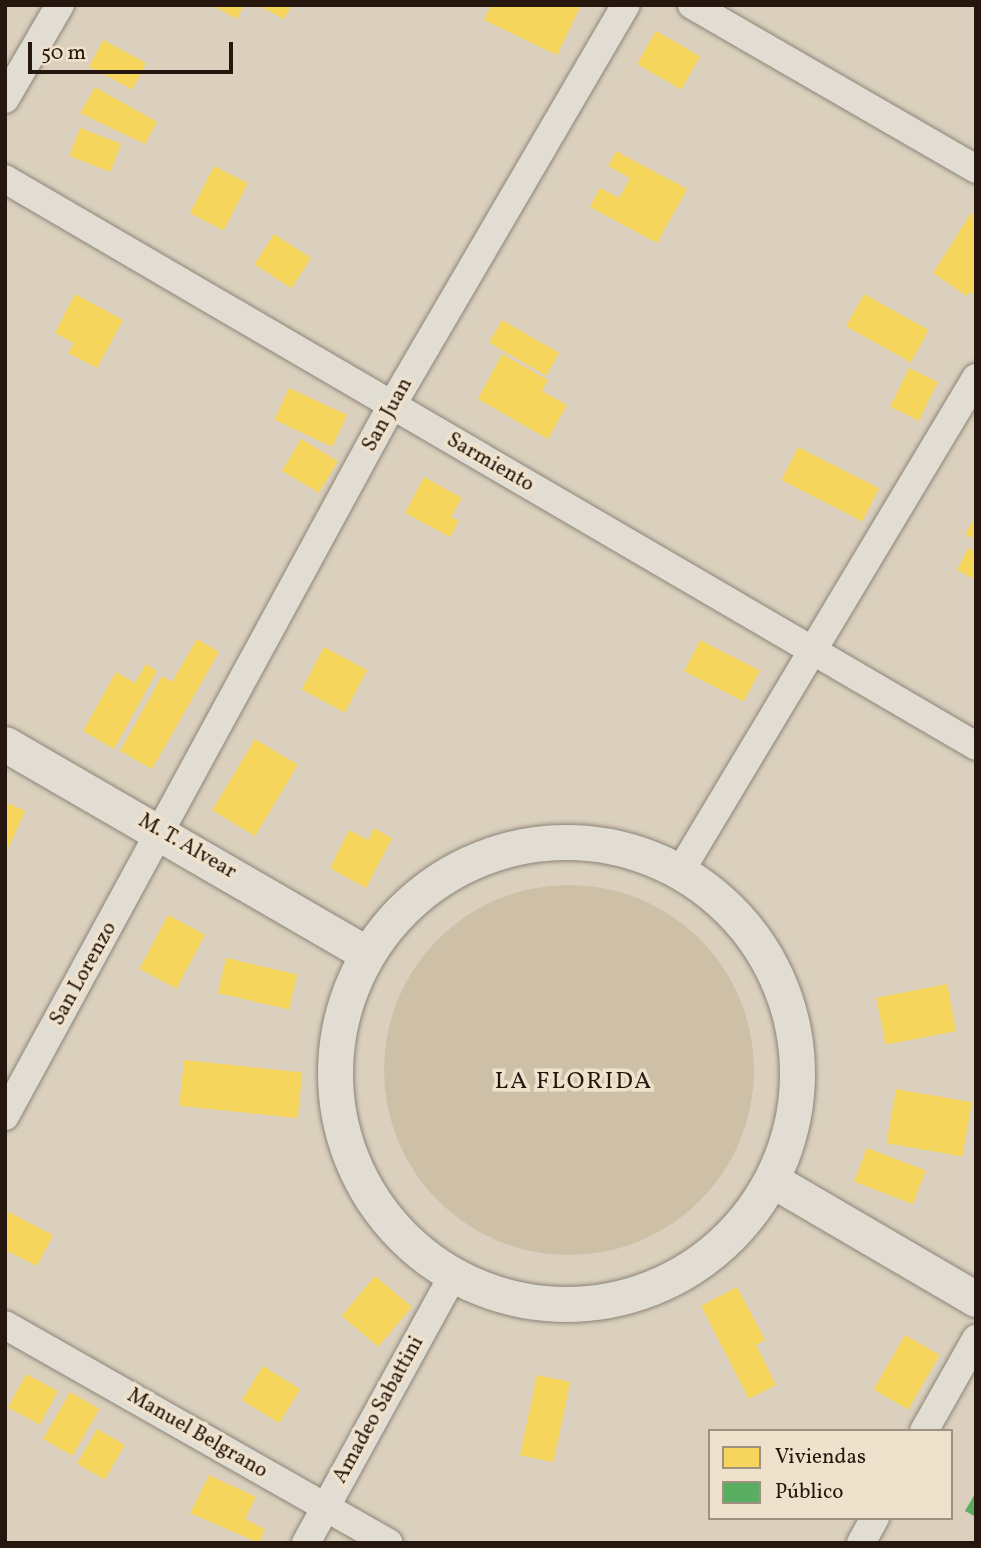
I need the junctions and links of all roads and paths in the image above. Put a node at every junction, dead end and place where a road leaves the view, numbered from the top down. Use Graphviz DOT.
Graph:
graph roads {
  1 [pos="60,5"];
  2 [pos="626,5"];
  3 [pos="692,5"];
  4 [pos="5,99"];
  5 [pos="976,169"];
  6 [pos="5,179"];
  7 [pos="976,379"];
  8 [pos="392,405"];
  9 [pos="812,651"];
  10 [pos="5,744"];
  11 [pos="976,746"];
  12 [pos="163,833"];
  13 [pos="681,870"];
  14 [pos="367,954"];
  15 [pos="5,1116"];
  16 [pos="772,1180"];
  17 [pos="452,1277"];
  18 [pos="976,1299"];
  19 [pos="5,1325"];
  20 [pos="976,1339"];
  21 [pos="925,1429"];
  22 [pos="326,1507"];
  23 [pos="874,1520"];
  24 [pos="306,1543"];
  25 [pos="388,1543"];
  26 [pos="861,1543"];
  1 -- 4 [label="street"];
  2 -- 8 [label="street, San Juan"];
  3 -- 5 [label="street"];
  6 -- 8 [label="street, Sarmiento"];
  7 -- 9 [label="street"];
  8 -- 9 [label="street, Sarmiento"];
  8 -- 12 [label="street, San Juan"];
  9 -- 11 [label="street, Sarmiento"];
  9 -- 13 [label="street"];
  10 -- 12 [label="street, M. T. Alvear"];
  12 -- 14 [label="street, M. T. Alvear"];
  12 -- 15 [label="street, San Lorenzo"];
  13 -- 14 [label="street"];
  13 -- 16 [label="street"];
  14 -- 17 [label="street"];
  16 -- 17 [label="street"];
  16 -- 18 [label="street"];
  17 -- 22 [label="street, Amadeo Sabattini"];
  19 -- 22 [label="street, Manuel Belgrano"];
  20 -- 21 [label="street"];
  22 -- 24 [label="street, Amadeo Sabattini"];
  22 -- 25 [label="street, Manuel Belgrano"];
  23 -- 26 [label="street"];
}
